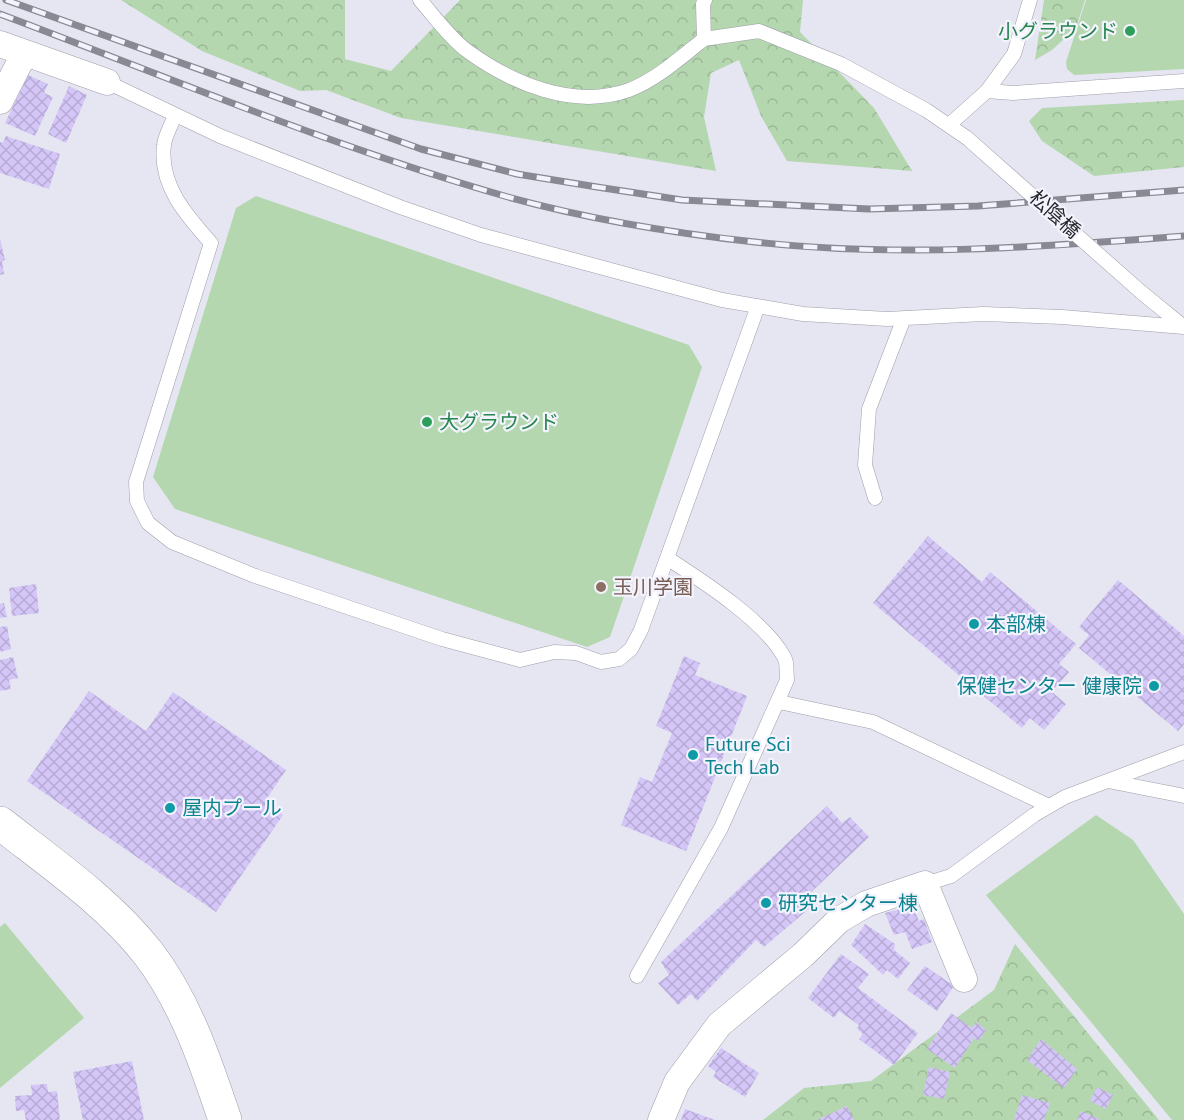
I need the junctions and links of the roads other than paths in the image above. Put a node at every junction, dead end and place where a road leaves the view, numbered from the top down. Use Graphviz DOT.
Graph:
graph roads {
  1 [pos="420,0"];
  2 [pos="705,0"];
  3 [pos="1030,0"];
  4 [pos="704,39"];
  5 [pos="0,44"];
  6 [pos="24,54"];
  7 [pos="1184,81"];
  8 [pos="107,82"];
  9 [pos="987,91"];
  10 [pos="0,101"];
  11 [pos="175,115"];
  12 [pos="950,124"];
  13 [pos="758,306"];
  14 [pos="904,318"];
  15 [pos="1184,327"];
  16 [pos="875,498"];
  17 [pos="667,558"];
  18 [pos="778,702"];
  19 [pos="1184,752"];
  20 [pos="1108,781"];
  21 [pos="1184,796"];
  22 [pos="1049,806"];
  23 [pos="0,823"];
  24 [pos="925,884"];
  25 [pos="637,976"];
  26 [pos="964,979"];
  27 [pos="225,1120"];
  28 [pos="661,1120"];
  1 -- 4 [label="lane"];
  2 -- 4 [label="lane"];
  3 -- 9 [label="lane"];
  4 -- 12 [label="lane, 松陰橋"];
  5 -- 6 [label="street"];
  6 -- 8 [label="street"];
  6 -- 10 [label="street"];
  7 -- 9 [label="lane"];
  8 -- 11 [label="lane"];
  9 -- 12 [label="lane"];
  11 -- 13 [label="lane"];
  11 -- 17 [label="lane"];
  12 -- 15 [label="lane, 松陰橋, bridge"];
  13 -- 14 [label="lane"];
  13 -- 17 [label="lane"];
  14 -- 15 [label="lane"];
  14 -- 16 [label="lane"];
  17 -- 18 [label="lane"];
  18 -- 22 [label="lane"];
  18 -- 25 [label="lane"];
  19 -- 20 [label="lane"];
  20 -- 21 [label="lane"];
  20 -- 22 [label="lane"];
  22 -- 24 [label="lane"];
  23 -- 27 [label="street"];
  24 -- 26 [label="street"];
  24 -- 28 [label="street"];
}
